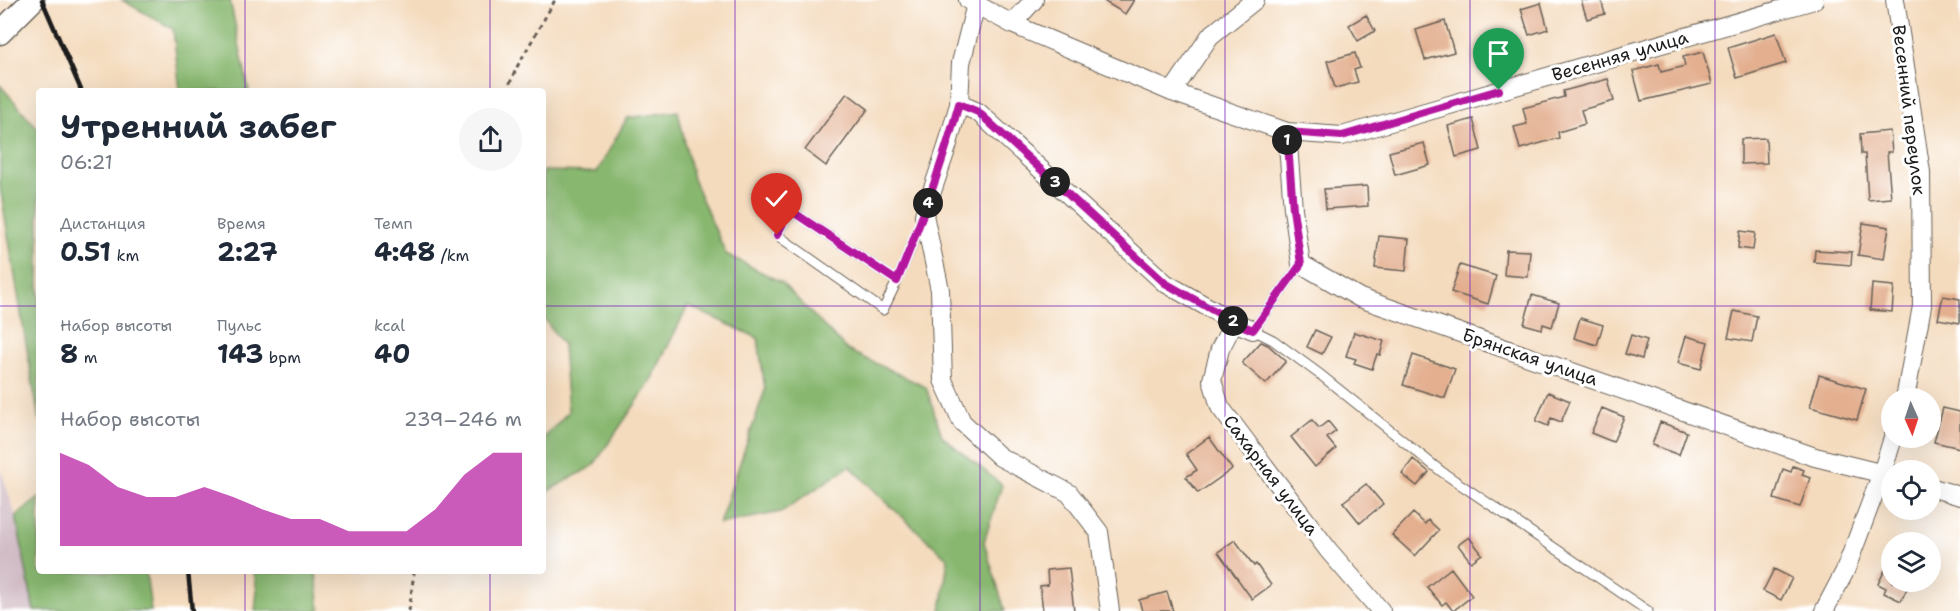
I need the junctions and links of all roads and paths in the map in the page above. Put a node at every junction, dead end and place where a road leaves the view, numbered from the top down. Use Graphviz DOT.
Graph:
graph roads {
  1 [pos="33,0"];
  2 [pos="555,0"];
  3 [pos="1034,0"];
  4 [pos="1255,0"];
  5 [pos="1814,0"];
  6 [pos="1895,0"];
  7 [pos="972,2"];
  8 [pos="1012,24"];
  9 [pos="0,33"];
  10 [pos="508,88"];
  11 [pos="1172,92"];
  12 [pos="959,104"];
  13 [pos="1287,132"];
  14 [pos="924,215"];
  15 [pos="1301,264"];
  16 [pos="897,281"];
  17 [pos="1234,322"];
  18 [pos="1253,330"];
  19 [pos="1907,388"];
  20 [pos="1881,473"];
  21 [pos="1881,488"];
  22 [pos="1941,490"];
  23 [pos="1960,496"];
  24 [pos="414,574"];
  25 [pos="409,611"];
  26 [pos="1110,611"];
  27 [pos="1381,611"];
  28 [pos="1648,611"];
  29 [pos="1824,611"];
  1 -- 9 [label="street"];
  2 -- 10 [label="path"];
  3 -- 8 [label="street"];
  4 -- 11 [label="street"];
  5 -- 13 [label="street, Весенняя улица"];
  6 -- 19 [label="street, Весенний переулок"];
  7 -- 8 [label="street, Весенняя улица"];
  7 -- 12 [label="street"];
  8 -- 11 [label="street, Весенняя улица"];
  11 -- 13 [label="street, Весенняя улица"];
  12 -- 14 [label="street"];
  12 -- 17 [label="street"];
  13 -- 15 [label="street"];
  14 -- 16 [label="lane"];
  14 -- 26 [label="street"];
  15 -- 18 [label="lane"];
  15 -- 20 [label="street, Брянская улица"];
  16 -- 16 [label="lane"];
  17 -- 18 [label="street"];
  17 -- 27 [label="street, Сахарная улица"];
  18 -- 28 [label="lane"];
  21 -- 29 [label="street"];
  22 -- 23 [label="street"];
  24 -- 25 [label="path"];
}
